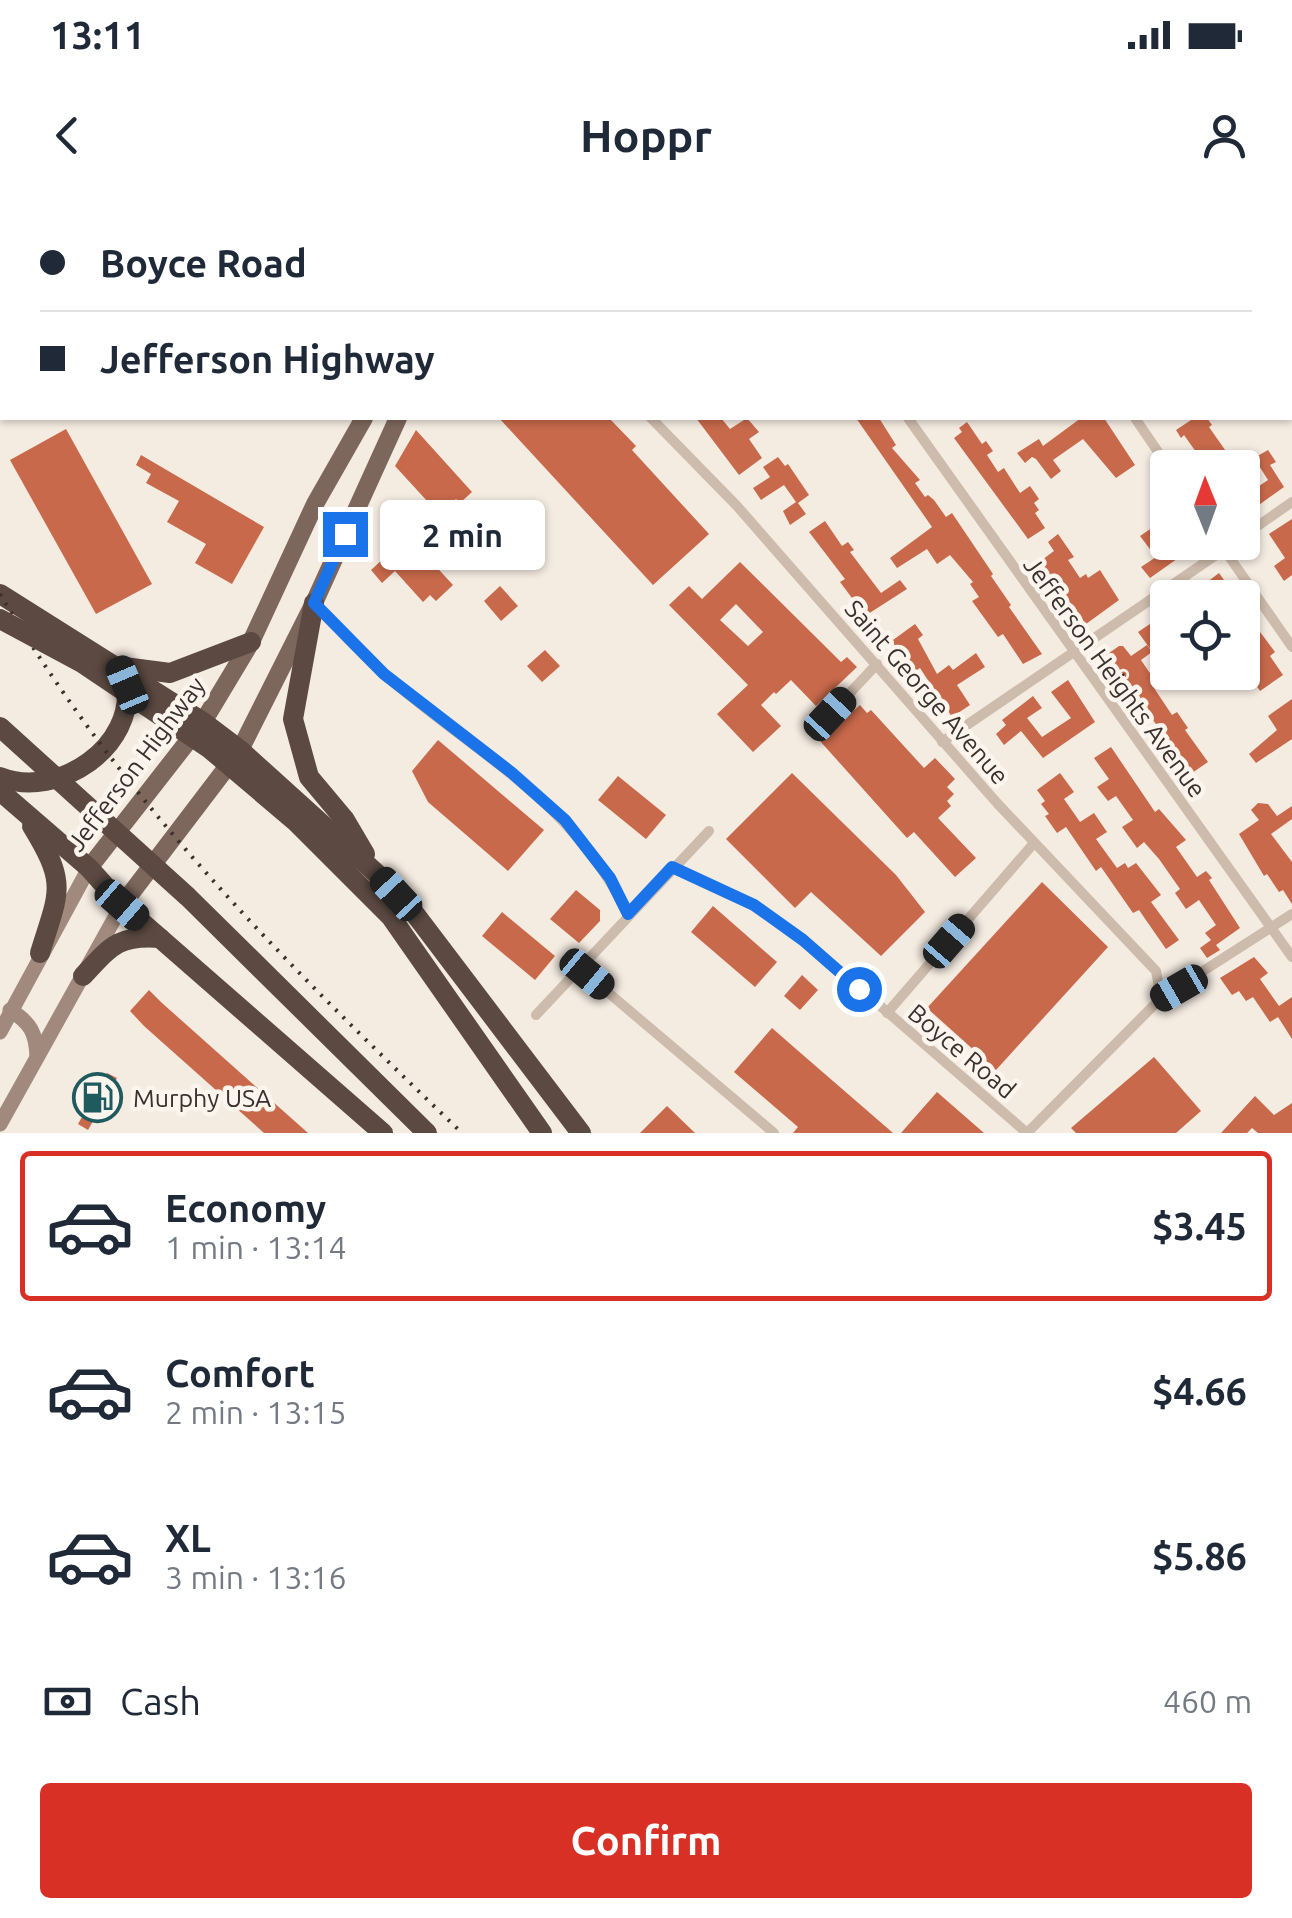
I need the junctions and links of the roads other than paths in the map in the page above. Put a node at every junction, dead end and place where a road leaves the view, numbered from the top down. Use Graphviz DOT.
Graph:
graph roads {
  1 [pos="363,420"];
  2 [pos="397,420"];
  3 [pos="653,420"];
  4 [pos="909,420"];
  5 [pos="1136,420"];
  6 [pos="1156,450"];
  7 [pos="1292,502"];
  8 [pos="1260,524"];
  9 [pos="1201,560"];
  10 [pos="1231,560"];
  11 [pos="0,594"];
  12 [pos="314,603"];
  13 [pos="0,619"];
  14 [pos="251,642"];
  15 [pos="1292,647"];
  16 [pos="1072,652"];
  17 [pos="876,664"];
  18 [pos="119,666"];
  19 [pos="830,714"];
  20 [pos="203,722"];
  21 [pos="0,727"];
  22 [pos="942,742"];
  23 [pos="240,750"];
  24 [pos="0,776"];
  25 [pos="0,791"];
  26 [pos="23,812"];
  27 [pos="709,830"];
  28 [pos="1034,844"];
  29 [pos="672,867"];
  30 [pos="89,868"];
  31 [pos="376,873"];
  32 [pos="122,905"];
  33 [pos="628,914"];
  34 [pos="1292,914"];
  35 [pos="1271,928"];
  36 [pos="160,938"];
  37 [pos="40,953"];
  38 [pos="1292,958"];
  39 [pos="578,967"];
  40 [pos="83,976"];
  41 [pos="1161,998"];
  42 [pos="10,1010"];
  43 [pos="886,1014"];
  44 [pos="536,1015"];
  45 [pos="0,1032"];
  46 [pos="38,1057"];
  47 [pos="0,1124"];
  48 [pos="383,1133"];
  49 [pos="427,1133"];
  50 [pos="542,1133"];
  51 [pos="581,1133"];
  52 [pos="774,1133"];
  53 [pos="1027,1133"];
  1 -- 14 [label="main road, Jefferson Highway"];
  2 -- 12 [label="main road"];
  3 -- 17 [label="street, Saint George Avenue"];
  4 -- 16 [label="street, Jefferson Heights Avenue"];
  5 -- 6 [label="street"];
  7 -- 8 [label="street"];
  9 -- 16 [label="street"];
  10 -- 15 [label="street"];
  11 -- 18 [label="highway"];
  12 -- 23 [label="main road"];
  12 -- 31 [label="highway"];
  12 -- 33 [label="street"];
  13 -- 50 [label="highway, bridge"];
  14 -- 18 [label="highway"];
  14 -- 20 [label="main road, Jefferson Highway"];
  16 -- 22 [label="street"];
  16 -- 35 [label="street, Jefferson Heights Avenue"];
  17 -- 19 [label="street"];
  17 -- 22 [label="street, Saint George Avenue"];
  18 -- 20 [label="highway"];
  18 -- 24 [label="highway"];
  20 -- 23 [label="highway"];
  20 -- 30 [label="main road, Jefferson Highway"];
  21 -- 49 [label="highway, bridge"];
  22 -- 28 [label="street, Saint George Avenue"];
  23 -- 31 [label="highway"];
  23 -- 32 [label="main road"];
  25 -- 26 [label="highway"];
  26 -- 30 [label="highway"];
  26 -- 37 [label="highway"];
  27 -- 29 [label="street"];
  28 -- 41 [label="street, Saint George Avenue"];
  28 -- 43 [label="street"];
  29 -- 33 [label="street"];
  29 -- 43 [label="street, Boyce Road"];
  30 -- 32 [label="highway"];
  30 -- 37 [label="main road, Jefferson Highway"];
  31 -- 51 [label="highway"];
  32 -- 36 [label="highway"];
  32 -- 40 [label="main road"];
  33 -- 39 [label="street"];
  34 -- 35 [label="street"];
  35 -- 38 [label="street, Jefferson Heights Avenue"];
  35 -- 41 [label="street"];
  36 -- 40 [label="highway"];
  36 -- 48 [label="highway"];
  37 -- 42 [label="main road, Jefferson Highway"];
  39 -- 44 [label="street"];
  39 -- 52 [label="street"];
  40 -- 46 [label="main road"];
  41 -- 53 [label="street"];
  42 -- 45 [label="main road, Jefferson Highway"];
  42 -- 46 [label="main road"];
  43 -- 53 [label="street, Boyce Road"];
  46 -- 47 [label="main road"];
}
